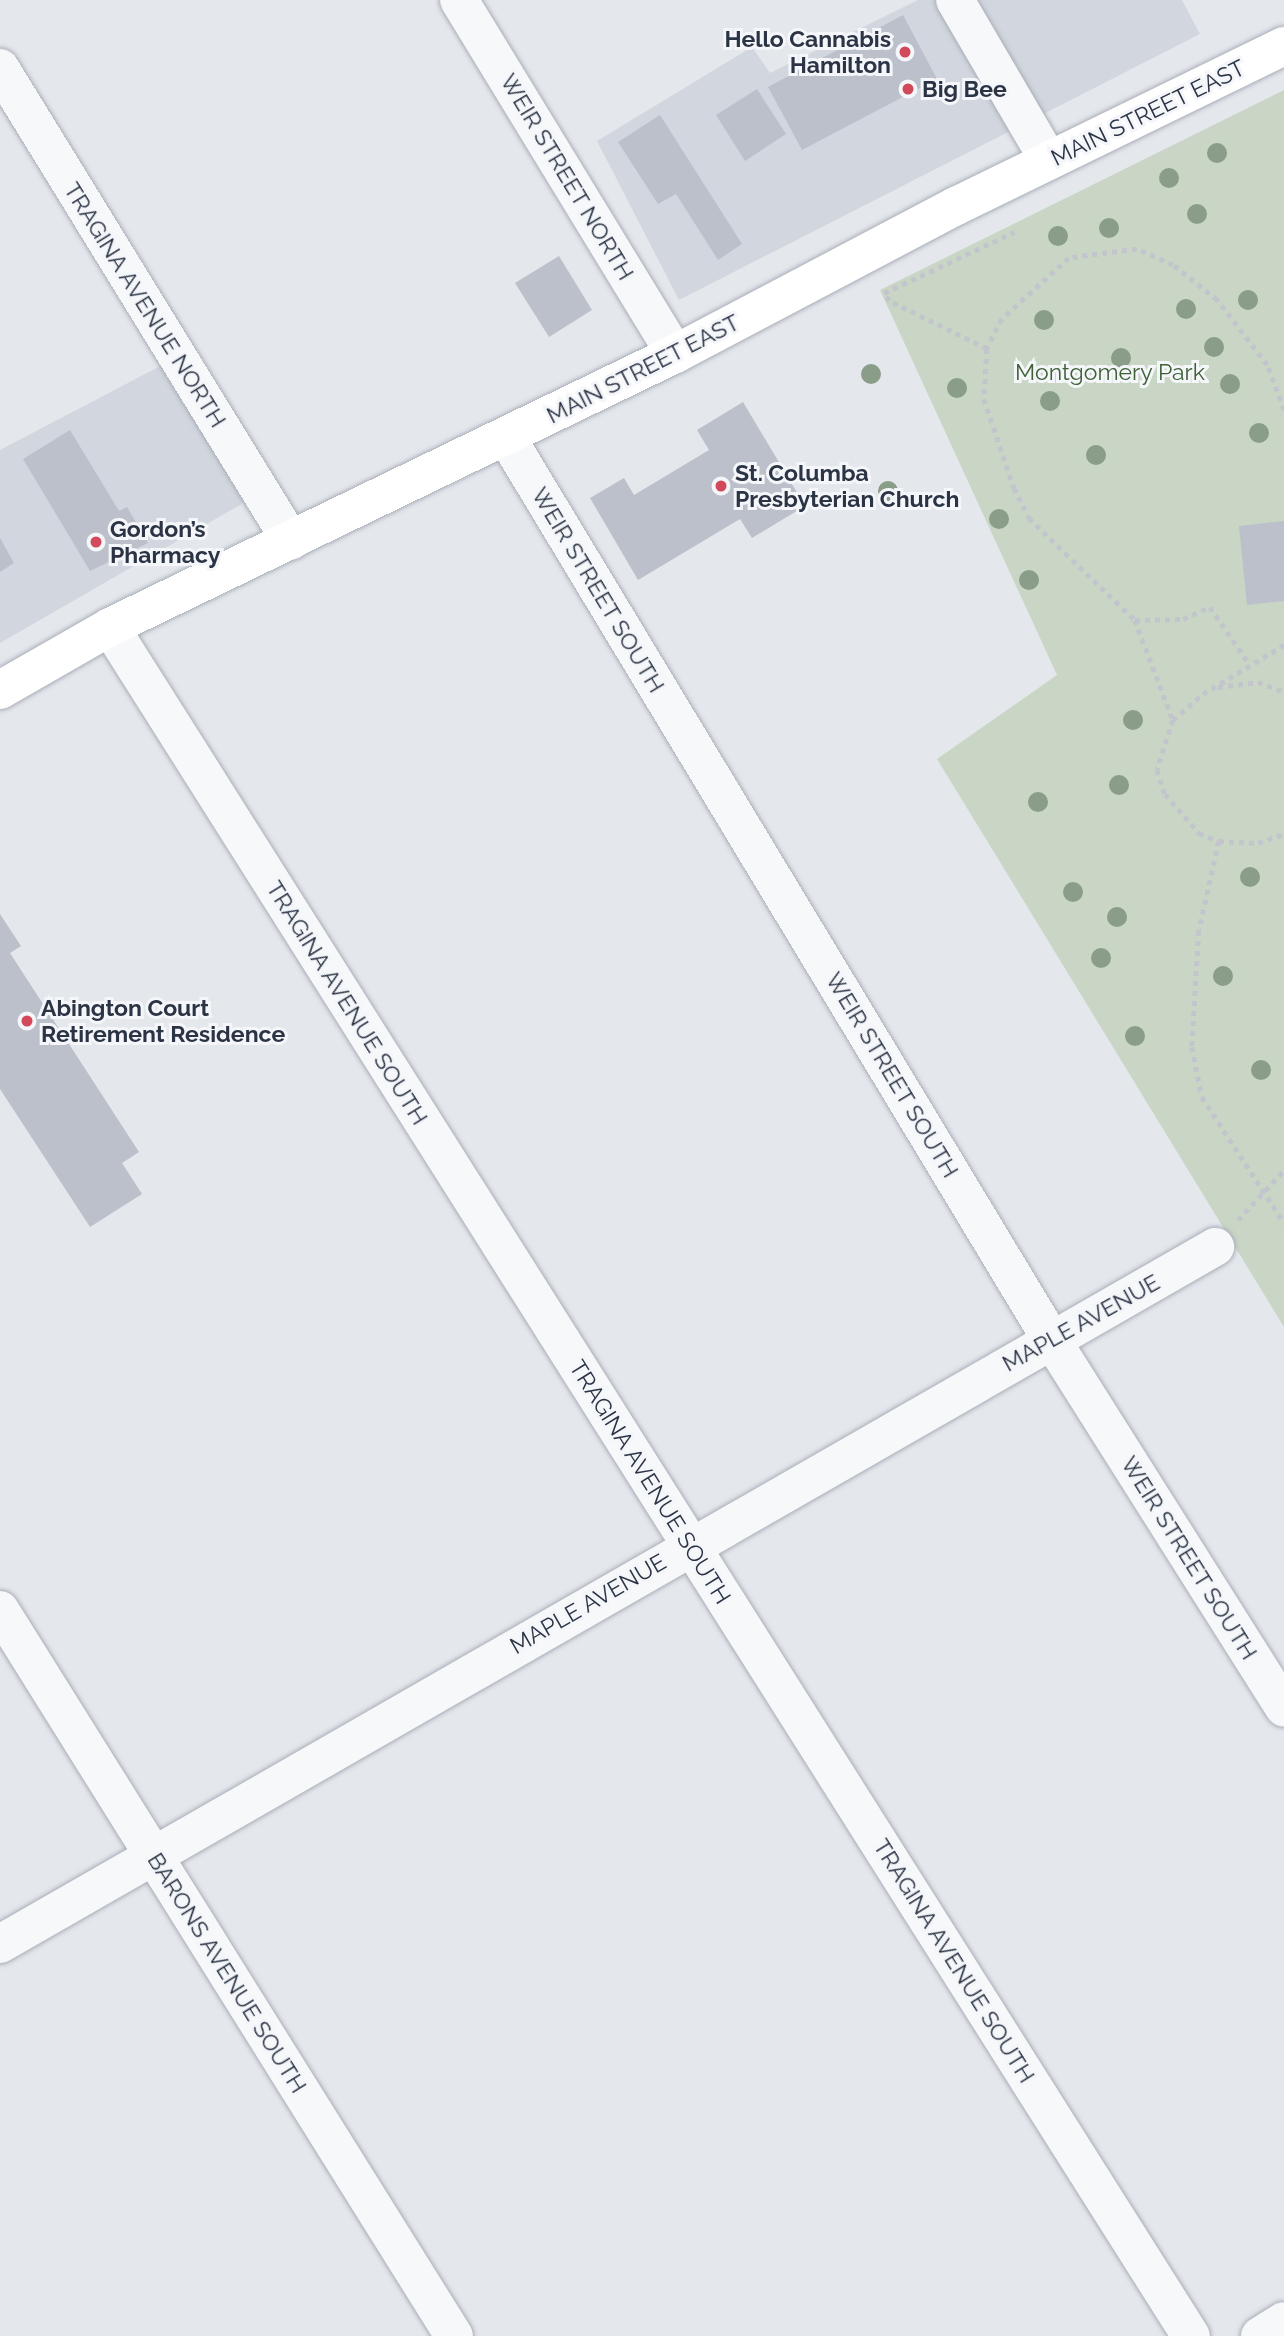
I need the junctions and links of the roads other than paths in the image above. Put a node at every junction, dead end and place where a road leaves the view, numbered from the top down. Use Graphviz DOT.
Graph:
graph roads {
  1 [pos="459,0"];
  2 [pos="955,0"];
  3 [pos="1284,46"];
  4 [pos="0,68"];
  5 [pos="1049,161"];
  6 [pos="676,354"];
  7 [pos="507,438"];
  8 [pos="291,541"];
  9 [pos="110,627"];
  10 [pos="0,690"];
  11 [pos="1215,1247"];
  12 [pos="1051,1339"];
  13 [pos="690,1545"];
  14 [pos="0,1610"];
  15 [pos="1284,1708"];
  16 [pos="152,1854"];
  17 [pos="0,1944"];
  18 [pos="1284,2321"];
  19 [pos="454,2336"];
  20 [pos="1191,2336"];
  21 [pos="1260,2336"];
  1 -- 6 [label="street, WEIR STREET NORTH"];
  2 -- 5 [label="street"];
  3 -- 5 [label="main road, MAIN STREET EAST"];
  4 -- 8 [label="street, TRAGINA AVENUE NORTH"];
  5 -- 6 [label="main road, MAIN STREET EAST"];
  6 -- 7 [label="main road, MAIN STREET EAST"];
  7 -- 8 [label="main road, MAIN STREET EAST"];
  7 -- 12 [label="street, WEIR STREET SOUTH"];
  8 -- 9 [label="main road, MAIN STREET EAST"];
  9 -- 10 [label="main road, MAIN STREET EAST"];
  9 -- 13 [label="street, TRAGINA AVENUE SOUTH"];
  11 -- 12 [label="street, MAPLE AVENUE"];
  12 -- 13 [label="street, MAPLE AVENUE"];
  12 -- 15 [label="street, WEIR STREET SOUTH"];
  13 -- 16 [label="street, MAPLE AVENUE"];
  13 -- 20 [label="street, TRAGINA AVENUE SOUTH"];
  14 -- 16 [label="street, BARONS AVENUE SOUTH"];
  16 -- 17 [label="street, MAPLE AVENUE"];
  16 -- 19 [label="street, BARONS AVENUE SOUTH"];
  18 -- 21 [label="street"];
}
